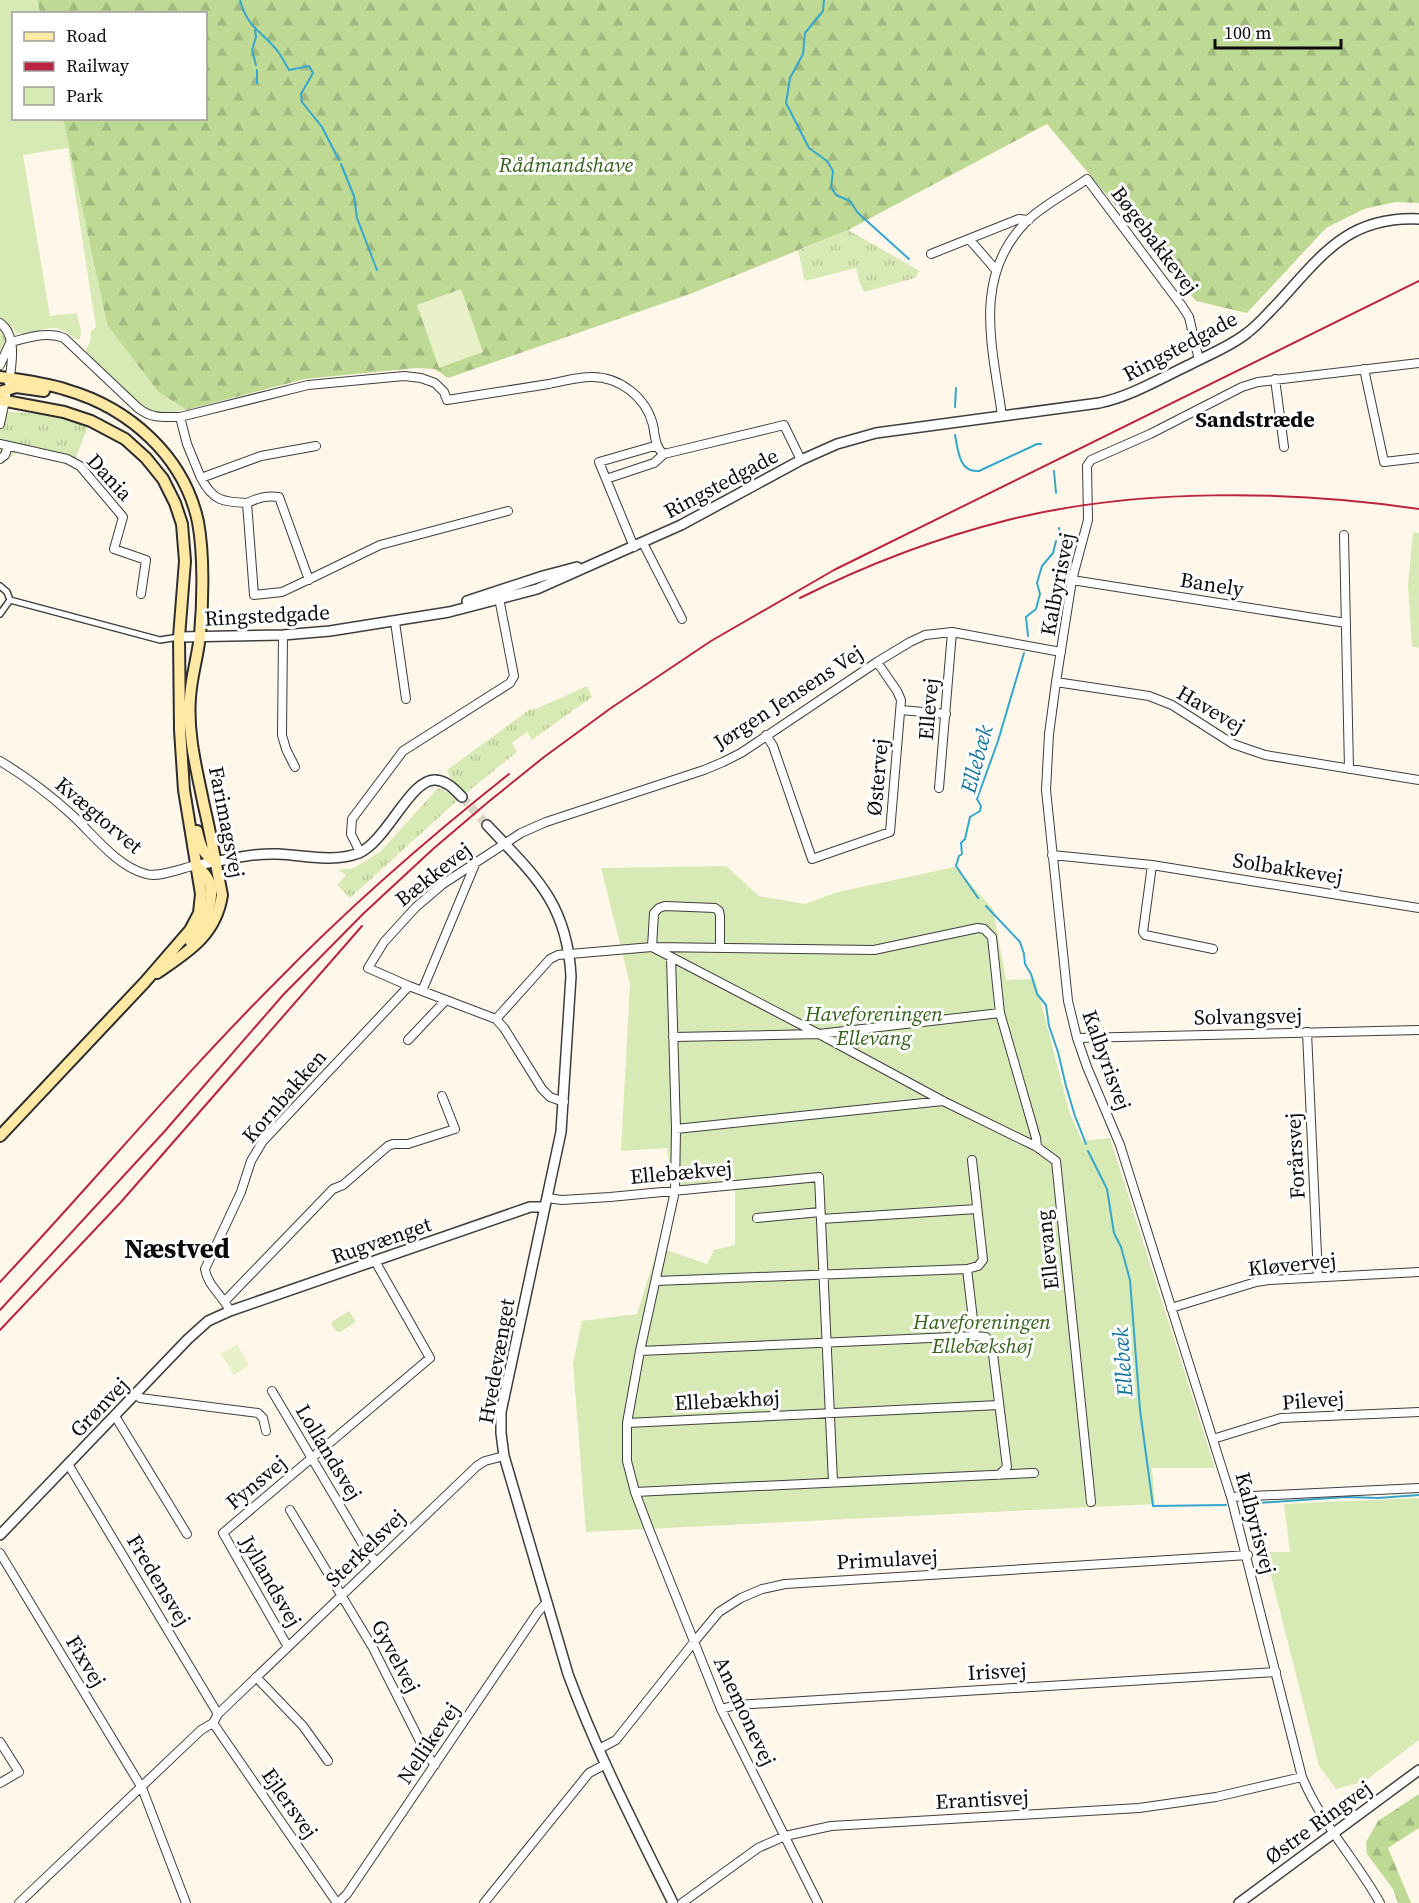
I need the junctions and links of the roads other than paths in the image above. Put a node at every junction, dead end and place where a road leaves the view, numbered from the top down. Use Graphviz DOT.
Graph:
graph roads {
  1 [pos="1419,219"];
  2 [pos="1029,220"];
  3 [pos="969,239"];
  4 [pos="931,254"];
  5 [pos="996,270"];
  6 [pos="0,323"];
  7 [pos="11,342"];
  8 [pos="1199,360"];
  9 [pos="1419,363"];
  10 [pos="0,365"];
  11 [pos="1364,369"];
  12 [pos="1275,379"];
  13 [pos="3,389"];
  14 [pos="1002,416"];
  15 [pos="180,417"];
  16 [pos="0,424"];
  17 [pos="4,445"];
  18 [pos="316,446"];
  19 [pos="658,447"];
  20 [pos="1284,447"];
  21 [pos="664,454"];
  22 [pos="1419,458"];
  23 [pos="0,459"];
  24 [pos="801,460"];
  25 [pos="201,478"];
  26 [pos="606,479"];
  27 [pos="247,503"];
  28 [pos="508,511"];
  29 [pos="1344,535"];
  30 [pos="638,545"];
  31 [pos="602,561"];
  32 [pos="309,580"];
  33 [pos="1072,580"];
  34 [pos="0,586"];
  35 [pos="141,594"];
  36 [pos="499,598"];
  37 [pos="10,600"];
  38 [pos="0,614"];
  39 [pos="423,616"];
  40 [pos="682,619"];
  41 [pos="395,622"];
  42 [pos="1346,623"];
  43 [pos="952,632"];
  44 [pos="283,635"];
  45 [pos="200,636"];
  46 [pos="179,637"];
  47 [pos="1061,651"];
  48 [pos="877,662"];
  49 [pos="1056,682"];
  50 [pos="406,699"];
  51 [pos="901,710"];
  52 [pos="946,714"];
  53 [pos="766,735"];
  54 [pos="183,760"];
  55 [pos="0,761"];
  56 [pos="296,767"];
  57 [pos="1349,769"];
  58 [pos="1419,780"];
  59 [pos="939,788"];
  60 [pos="462,797"];
  61 [pos="487,825"];
  62 [pos="505,843"];
  63 [pos="360,852"];
  64 [pos="1052,855"];
  65 [pos="216,862"];
  66 [pos="476,862"];
  67 [pos="1152,865"];
  68 [pos="196,866"];
  69 [pos="1419,908"];
  70 [pos="652,947"];
  71 [pos="720,948"];
  72 [pos="1213,949"];
  73 [pos="570,953"];
  74 [pos="182,955"];
  75 [pos="671,957"];
  76 [pos="145,982"];
  77 [pos="409,986"];
  78 [pos="422,991"];
  79 [pos="446,1000"];
  80 [pos="1000,1013"];
  81 [pos="496,1019"];
  82 [pos="1419,1030"];
  83 [pos="1307,1032"];
  84 [pos="819,1034"];
  85 [pos="673,1037"];
  86 [pos="1077,1038"];
  87 [pos="408,1040"];
  88 [pos="442,1096"];
  89 [pos="943,1101"];
  90 [pos="564,1102"];
  91 [pos="676,1129"];
  92 [pos="0,1136"];
  93 [pos="1037,1148"];
  94 [pos="972,1160"];
  95 [pos="675,1191"];
  96 [pos="546,1202"];
  97 [pos="977,1209"];
  98 [pos="820,1216"];
  99 [pos="757,1218"];
  100 [pos="375,1261"];
  101 [pos="967,1269"];
  102 [pos="1419,1272"];
  103 [pos="823,1275"];
  104 [pos="1318,1277"];
  105 [pos="656,1281"];
  106 [pos="225,1301"];
  107 [pos="1171,1308"];
  108 [pos="230,1311"];
  109 [pos="975,1336"];
  110 [pos="826,1343"];
  111 [pos="640,1351"];
  112 [pos="272,1391"];
  113 [pos="136,1394"];
  114 [pos="999,1405"];
  115 [pos="1419,1412"];
  116 [pos="830,1413"];
  117 [pos="115,1416"];
  118 [pos="627,1423"];
  119 [pos="266,1431"];
  120 [pos="1213,1439"];
  121 [pos="504,1456"];
  122 [pos="311,1458"];
  123 [pos="68,1464"];
  124 [pos="1034,1473"];
  125 [pos="999,1474"];
  126 [pos="833,1482"];
  127 [pos="1419,1488"];
  128 [pos="635,1492"];
  129 [pos="1231,1497"];
  130 [pos="1090,1502"];
  131 [pos="290,1510"];
  132 [pos="223,1533"];
  133 [pos="187,1534"];
  134 [pos="0,1535"];
  135 [pos="0,1553"];
  136 [pos="1248,1556"];
  137 [pos="376,1561"];
  138 [pos="342,1596"];
  139 [pos="547,1602"];
  140 [pos="694,1642"];
  141 [pos="288,1647"];
  142 [pos="1276,1672"];
  143 [pos="256,1677"];
  144 [pos="721,1709"];
  145 [pos="219,1714"];
  146 [pos="213,1723"];
  147 [pos="0,1742"];
  148 [pos="599,1749"];
  149 [pos="328,1761"];
  150 [pos="435,1764"];
  151 [pos="606,1764"];
  152 [pos="1419,1770"];
  153 [pos="1302,1777"];
  154 [pos="0,1783"];
  155 [pos="142,1788"];
  156 [pos="1335,1833"];
  157 [pos="785,1836"];
  158 [pos="19,1903"];
  159 [pos="186,1903"];
  160 [pos="337,1903"];
  161 [pos="484,1903"];
  162 [pos="673,1903"];
  163 [pos="682,1903"];
  164 [pos="818,1903"];
  165 [pos="1239,1903"];
  166 [pos="1380,1903"];
  1 -- 8 [label="street, Ringstedgade"];
  2 -- 3 [label="street"];
  2 -- 5 [label="street"];
  2 -- 8 [label="street, Bøgebakkevej"];
  3 -- 4 [label="street"];
  3 -- 5 [label="street"];
  5 -- 14 [label="street"];
  6 -- 7 [label="street"];
  7 -- 10 [label="street"];
  7 -- 13 [label="street"];
  7 -- 15 [label="street"];
  8 -- 14 [label="street, Ringstedgade"];
  9 -- 11 [label="street, Kalbyrisvej"];
  11 -- 12 [label="street, Kalbyrisvej"];
  11 -- 22 [label="street"];
  12 -- 20 [label="street"];
  12 -- 33 [label="street, Kalbyrisvej"];
  13 -- 16 [label="street"];
  13 -- 45 [label="main road, Farimagsvej"];
  13 -- 46 [label="main road, Farimagsvej"];
  14 -- 24 [label="street, Ringstedgade"];
  15 -- 19 [label="street"];
  15 -- 25 [label="street"];
  17 -- 23 [label="street, Dania"];
  17 -- 35 [label="street, Dania"];
  18 -- 25 [label="street"];
  19 -- 21 [label="street"];
  19 -- 26 [label="street"];
  21 -- 24 [label="street"];
  21 -- 26 [label="street"];
  24 -- 30 [label="street, Ringstedgade"];
  25 -- 27 [label="street"];
  26 -- 30 [label="street"];
  27 -- 32 [label="street"];
  27 -- 32 [label="street, Ringstedgade"];
  28 -- 32 [label="street, Ringstedgade"];
  29 -- 42 [label="street"];
  30 -- 31 [label="street, Ringstedgade"];
  30 -- 40 [label="street"];
  31 -- 36 [label="street, Ringstedgade"];
  31 -- 39 [label="street"];
  33 -- 42 [label="street, Banely"];
  33 -- 47 [label="street, Kalbyrisvej"];
  34 -- 37 [label="street"];
  36 -- 39 [label="street, Ringstedgade"];
  36 -- 63 [label="street"];
  37 -- 38 [label="street"];
  37 -- 46 [label="street, Ringstedgade"];
  39 -- 41 [label="street, Ringstedgade"];
  41 -- 44 [label="street, Ringstedgade"];
  41 -- 50 [label="street"];
  42 -- 57 [label="street"];
  43 -- 47 [label="street, Jørgen Jensens Vej"];
  43 -- 48 [label="street, Jørgen Jensens Vej"];
  43 -- 52 [label="street, Ellevej"];
  44 -- 45 [label="street, Ringstedgade"];
  44 -- 56 [label="street"];
  45 -- 46 [label="street, Ringstedgade"];
  45 -- 65 [label="main road, Farimagsvej"];
  46 -- 54 [label="main road, Farimagsvej"];
  47 -- 49 [label="street, Kalbyrisvej"];
  48 -- 51 [label="street, Østervej"];
  48 -- 53 [label="street, Jørgen Jensens Vej"];
  49 -- 57 [label="street, Havevej"];
  49 -- 64 [label="street, Kalbyrisvej"];
  51 -- 52 [label="street"];
  51 -- 53 [label="street, Østervej"];
  52 -- 59 [label="street, Ellevej"];
  53 -- 62 [label="street, Jørgen Jensens Vej"];
  54 -- 65 [label="main road"];
  54 -- 68 [label="main road, Farimagsvej"];
  55 -- 68 [label="street, Kvægtorvet"];
  57 -- 58 [label="street, Havevej"];
  60 -- 63 [label="street"];
  61 -- 62 [label="street, Hvedevænget"];
  62 -- 66 [label="street, Bækkevej"];
  62 -- 73 [label="street, Hvedevænget"];
  63 -- 65 [label="street"];
  64 -- 67 [label="street, Solbakkevej"];
  64 -- 86 [label="street, Kalbyrisvej"];
  65 -- 68 [label="street, Kvægtorvet"];
  65 -- 74 [label="main road, Farimagsvej"];
  66 -- 77 [label="street, Bækkevej"];
  66 -- 78 [label="street"];
  67 -- 69 [label="street, Solbakkevej"];
  67 -- 72 [label="street"];
  68 -- 74 [label="main road"];
  68 -- 76 [label="main road, Farimagsvej"];
  70 -- 71 [label="street"];
  70 -- 71 [label="street"];
  70 -- 73 [label="street"];
  70 -- 75 [label="street, Ellevang"];
  71 -- 80 [label="street"];
  73 -- 81 [label="street"];
  73 -- 90 [label="street, Hvedevænget"];
  74 -- 76 [label="main road, Farimagsvej"];
  75 -- 84 [label="street, Ellevang"];
  75 -- 85 [label="street"];
  76 -- 92 [label="main road, Farimagsvej"];
  77 -- 78 [label="street"];
  77 -- 106 [label="street, Kornbakken"];
  78 -- 79 [label="street"];
  79 -- 81 [label="street"];
  79 -- 87 [label="street"];
  80 -- 84 [label="street, Ellevang"];
  80 -- 93 [label="street"];
  81 -- 90 [label="street"];
  82 -- 83 [label="street, Solvangsvej"];
  83 -- 86 [label="street, Solvangsvej"];
  83 -- 104 [label="street, Forårsvej"];
  84 -- 85 [label="street, Ellevang"];
  84 -- 89 [label="street, Ellevang"];
  85 -- 91 [label="street"];
  86 -- 107 [label="street, Kalbyrisvej"];
  88 -- 106 [label="street"];
  89 -- 91 [label="street"];
  89 -- 93 [label="street, Ellevang"];
  90 -- 96 [label="street, Hvedevænget"];
  91 -- 95 [label="street"];
  93 -- 130 [label="street, Ellevang"];
  94 -- 97 [label="street"];
  95 -- 96 [label="street, Ellebækvej"];
  95 -- 98 [label="street, Ellebækvej"];
  95 -- 105 [label="street"];
  96 -- 100 [label="street, Rugvænget"];
  96 -- 121 [label="street, Hvedevænget"];
  97 -- 98 [label="street"];
  97 -- 101 [label="street"];
  98 -- 99 [label="street"];
  98 -- 103 [label="street"];
  100 -- 108 [label="street, Rugvænget"];
  100 -- 122 [label="street, Fynsvej"];
  101 -- 103 [label="street"];
  101 -- 109 [label="street"];
  102 -- 104 [label="street, Kløvervej"];
  103 -- 105 [label="street"];
  103 -- 110 [label="street"];
  104 -- 107 [label="street, Kløvervej"];
  105 -- 111 [label="street"];
  106 -- 108 [label="street, Kornbakken"];
  107 -- 120 [label="street, Kalbyrisvej"];
  108 -- 113 [label="street, Grønvej"];
  109 -- 110 [label="street"];
  109 -- 114 [label="street"];
  110 -- 111 [label="street"];
  110 -- 116 [label="street"];
  111 -- 118 [label="street"];
  112 -- 122 [label="street, Lollandsvej"];
  113 -- 117 [label="street, Grønvej"];
  113 -- 119 [label="street"];
  114 -- 116 [label="street, Ellebækhøj"];
  114 -- 125 [label="street"];
  115 -- 120 [label="street, Pilevej"];
  116 -- 118 [label="street, Ellebækhøj"];
  116 -- 126 [label="street"];
  117 -- 123 [label="street, Grønvej"];
  117 -- 133 [label="street"];
  118 -- 128 [label="street"];
  120 -- 129 [label="street, Kalbyrisvej"];
  121 -- 137 [label="street, Sterkelsvej"];
  121 -- 139 [label="street, Hvedevænget"];
  122 -- 132 [label="street, Fynsvej"];
  122 -- 137 [label="street, Lollandsvej"];
  123 -- 134 [label="street, Grønvej"];
  123 -- 145 [label="street, Fredensvej"];
  124 -- 125 [label="street"];
  125 -- 126 [label="street"];
  126 -- 128 [label="street"];
  127 -- 129 [label="street"];
  128 -- 140 [label="street, Anemonevej"];
  129 -- 136 [label="street, Kalbyrisvej"];
  131 -- 138 [label="street, Gyvelvej"];
  132 -- 141 [label="street, Jyllandsvej"];
  135 -- 155 [label="street, Fixvej"];
  136 -- 140 [label="street, Primulavej"];
  136 -- 142 [label="street, Kalbyrisvej"];
  137 -- 138 [label="street, Sterkelsvej"];
  138 -- 141 [label="street, Sterkelsvej"];
  138 -- 150 [label="street, Gyvelvej"];
  139 -- 148 [label="street, Hvedevænget"];
  139 -- 150 [label="street, Nellikevej"];
  140 -- 144 [label="street, Anemonevej"];
  140 -- 148 [label="street, Primulavej"];
  141 -- 143 [label="street, Sterkelsvej"];
  142 -- 144 [label="street, Irisvej"];
  142 -- 153 [label="street, Kalbyrisvej"];
  143 -- 145 [label="street, Sterkelsvej"];
  143 -- 149 [label="street"];
  144 -- 157 [label="street, Anemonevej"];
  145 -- 146 [label="street, Sterkelsvej"];
  146 -- 155 [label="street, Sterkelsvej"];
  146 -- 160 [label="street, Ejlersvej"];
  147 -- 154 [label="street"];
  148 -- 151 [label="street, Hvedevænget"];
  150 -- 160 [label="street, Nellikevej"];
  151 -- 161 [label="street"];
  151 -- 162 [label="street, Hvedevænget"];
  152 -- 156 [label="street, Østre Ringvej"];
  153 -- 156 [label="street, Kalbyrisvej"];
  153 -- 157 [label="street, Erantisvej"];
  155 -- 158 [label="street, Sterkelsvej"];
  155 -- 159 [label="street, Fixvej"];
  156 -- 165 [label="street, Østre Ringvej"];
  156 -- 166 [label="street, Kalbyrisvej"];
  157 -- 163 [label="street, Erantisvej"];
  157 -- 164 [label="street, Anemonevej"];
}
